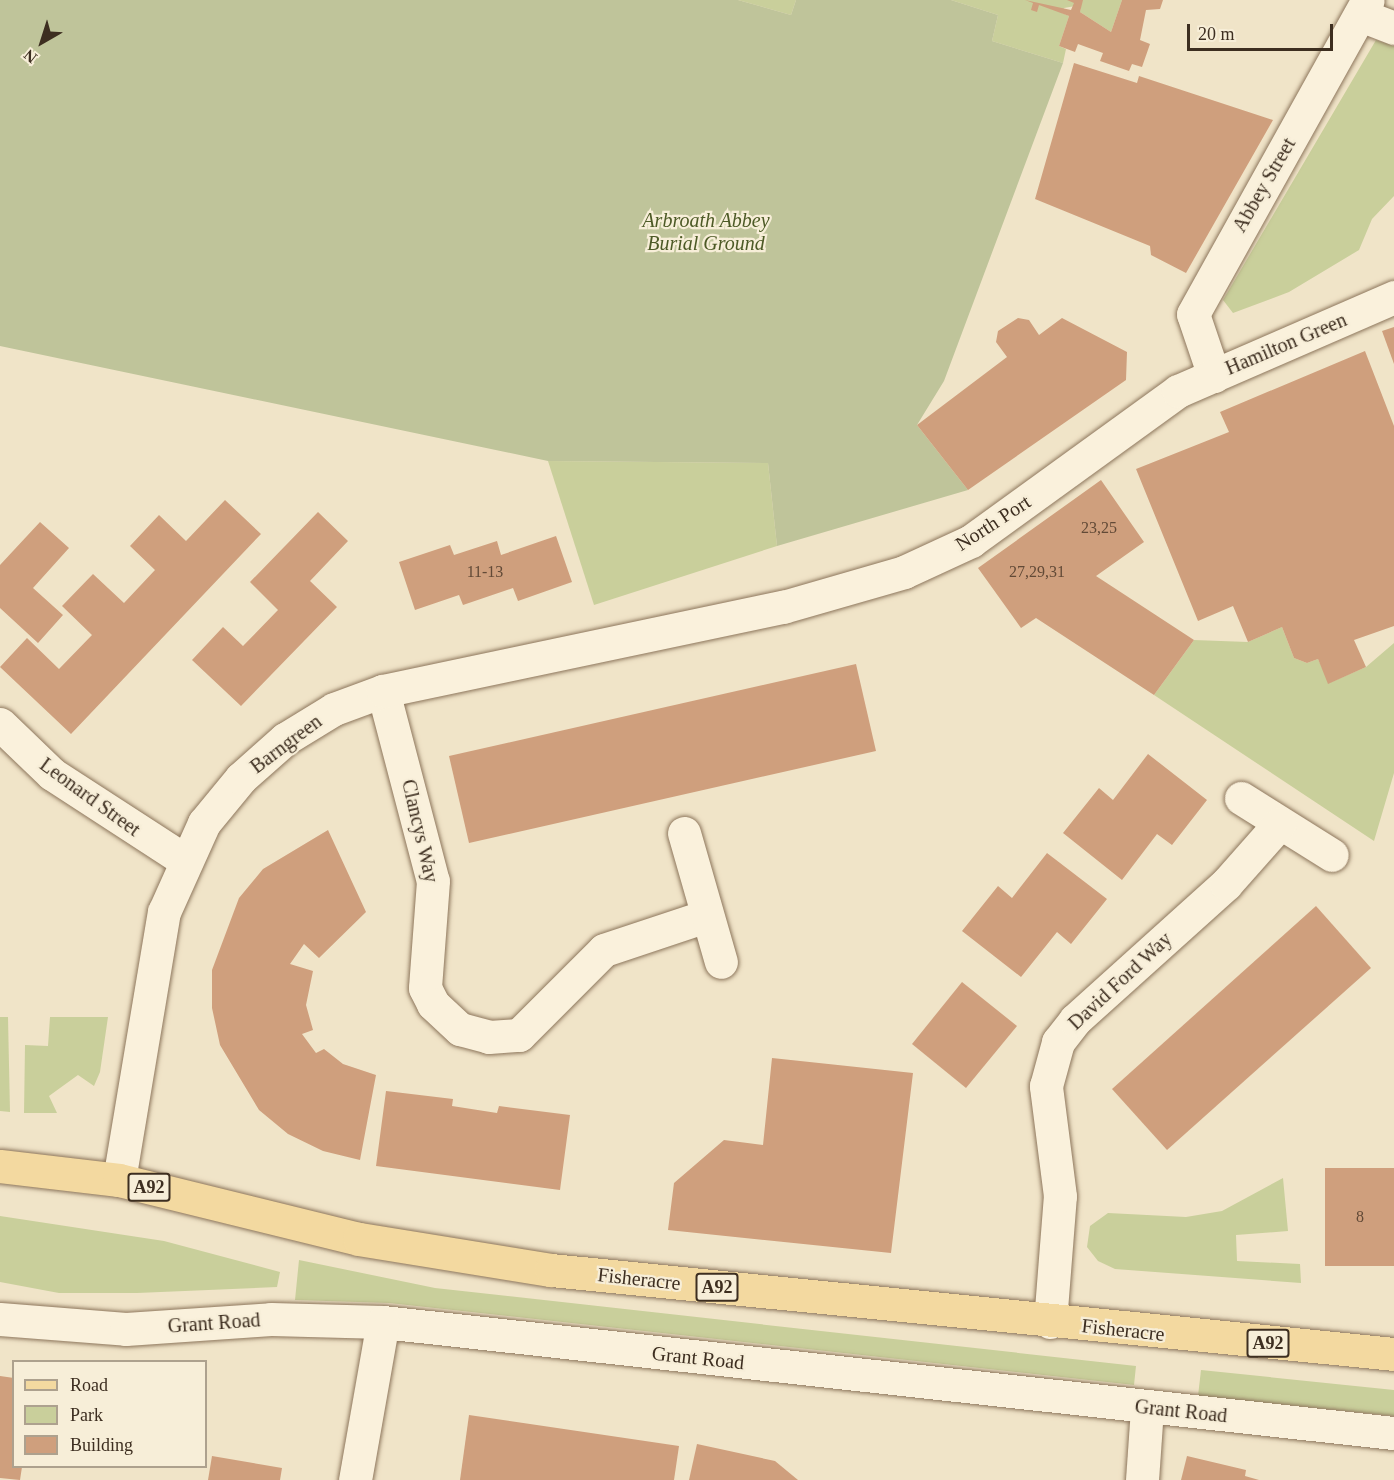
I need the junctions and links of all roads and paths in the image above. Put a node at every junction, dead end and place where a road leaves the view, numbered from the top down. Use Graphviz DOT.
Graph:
graph roads {
  1 [pos="1365,8"];
  2 [pos="1394,28"];
  3 [pos="1394,297"];
  4 [pos="1214,376"];
  5 [pos="1178,391"];
  6 [pos="783,607"];
  7 [pos="383,691"];
  8 [pos="0,724"];
  9 [pos="1241,798"];
  10 [pos="1281,823"];
  11 [pos="684,833"];
  12 [pos="1332,855"];
  13 [pos="186,861"];
  14 [pos="706,916"];
  15 [pos="721,962"];
  16 [pos="0,1166"];
  17 [pos="119,1180"];
  18 [pos="0,1319"];
  19 [pos="384,1322"];
  20 [pos="1050,1322"];
  21 [pos="1394,1354"];
  22 [pos="1147,1408"];
  23 [pos="1394,1433"];
  24 [pos="355,1480"];
  25 [pos="1142,1480"];
  1 -- 2 [label="street"];
  1 -- 4 [label="street, Abbey Street"];
  3 -- 4 [label="street, Hamilton Green"];
  4 -- 5 [label="street, Hamilton Green"];
  5 -- 6 [label="street, North Port"];
  6 -- 7 [label="street, Barngreen"];
  7 -- 13 [label="street, Barngreen"];
  7 -- 14 [label="street, Clancys Way"];
  8 -- 13 [label="street, Leonard Street"];
  9 -- 10 [label="street"];
  10 -- 12 [label="street"];
  10 -- 20 [label="street, David Ford Way"];
  11 -- 14 [label="street"];
  13 -- 17 [label="street, Barngreen"];
  14 -- 15 [label="street"];
  16 -- 17 [label="main road, Fisheracre / A92"];
  17 -- 20 [label="main road, Fisheracre / A92"];
  18 -- 19 [label="street, Grant Road"];
  19 -- 22 [label="street, Grant Road"];
  19 -- 24 [label="street"];
  20 -- 21 [label="main road, Fisheracre / A92"];
  22 -- 23 [label="street, Grant Road"];
  22 -- 25 [label="street"];
}
